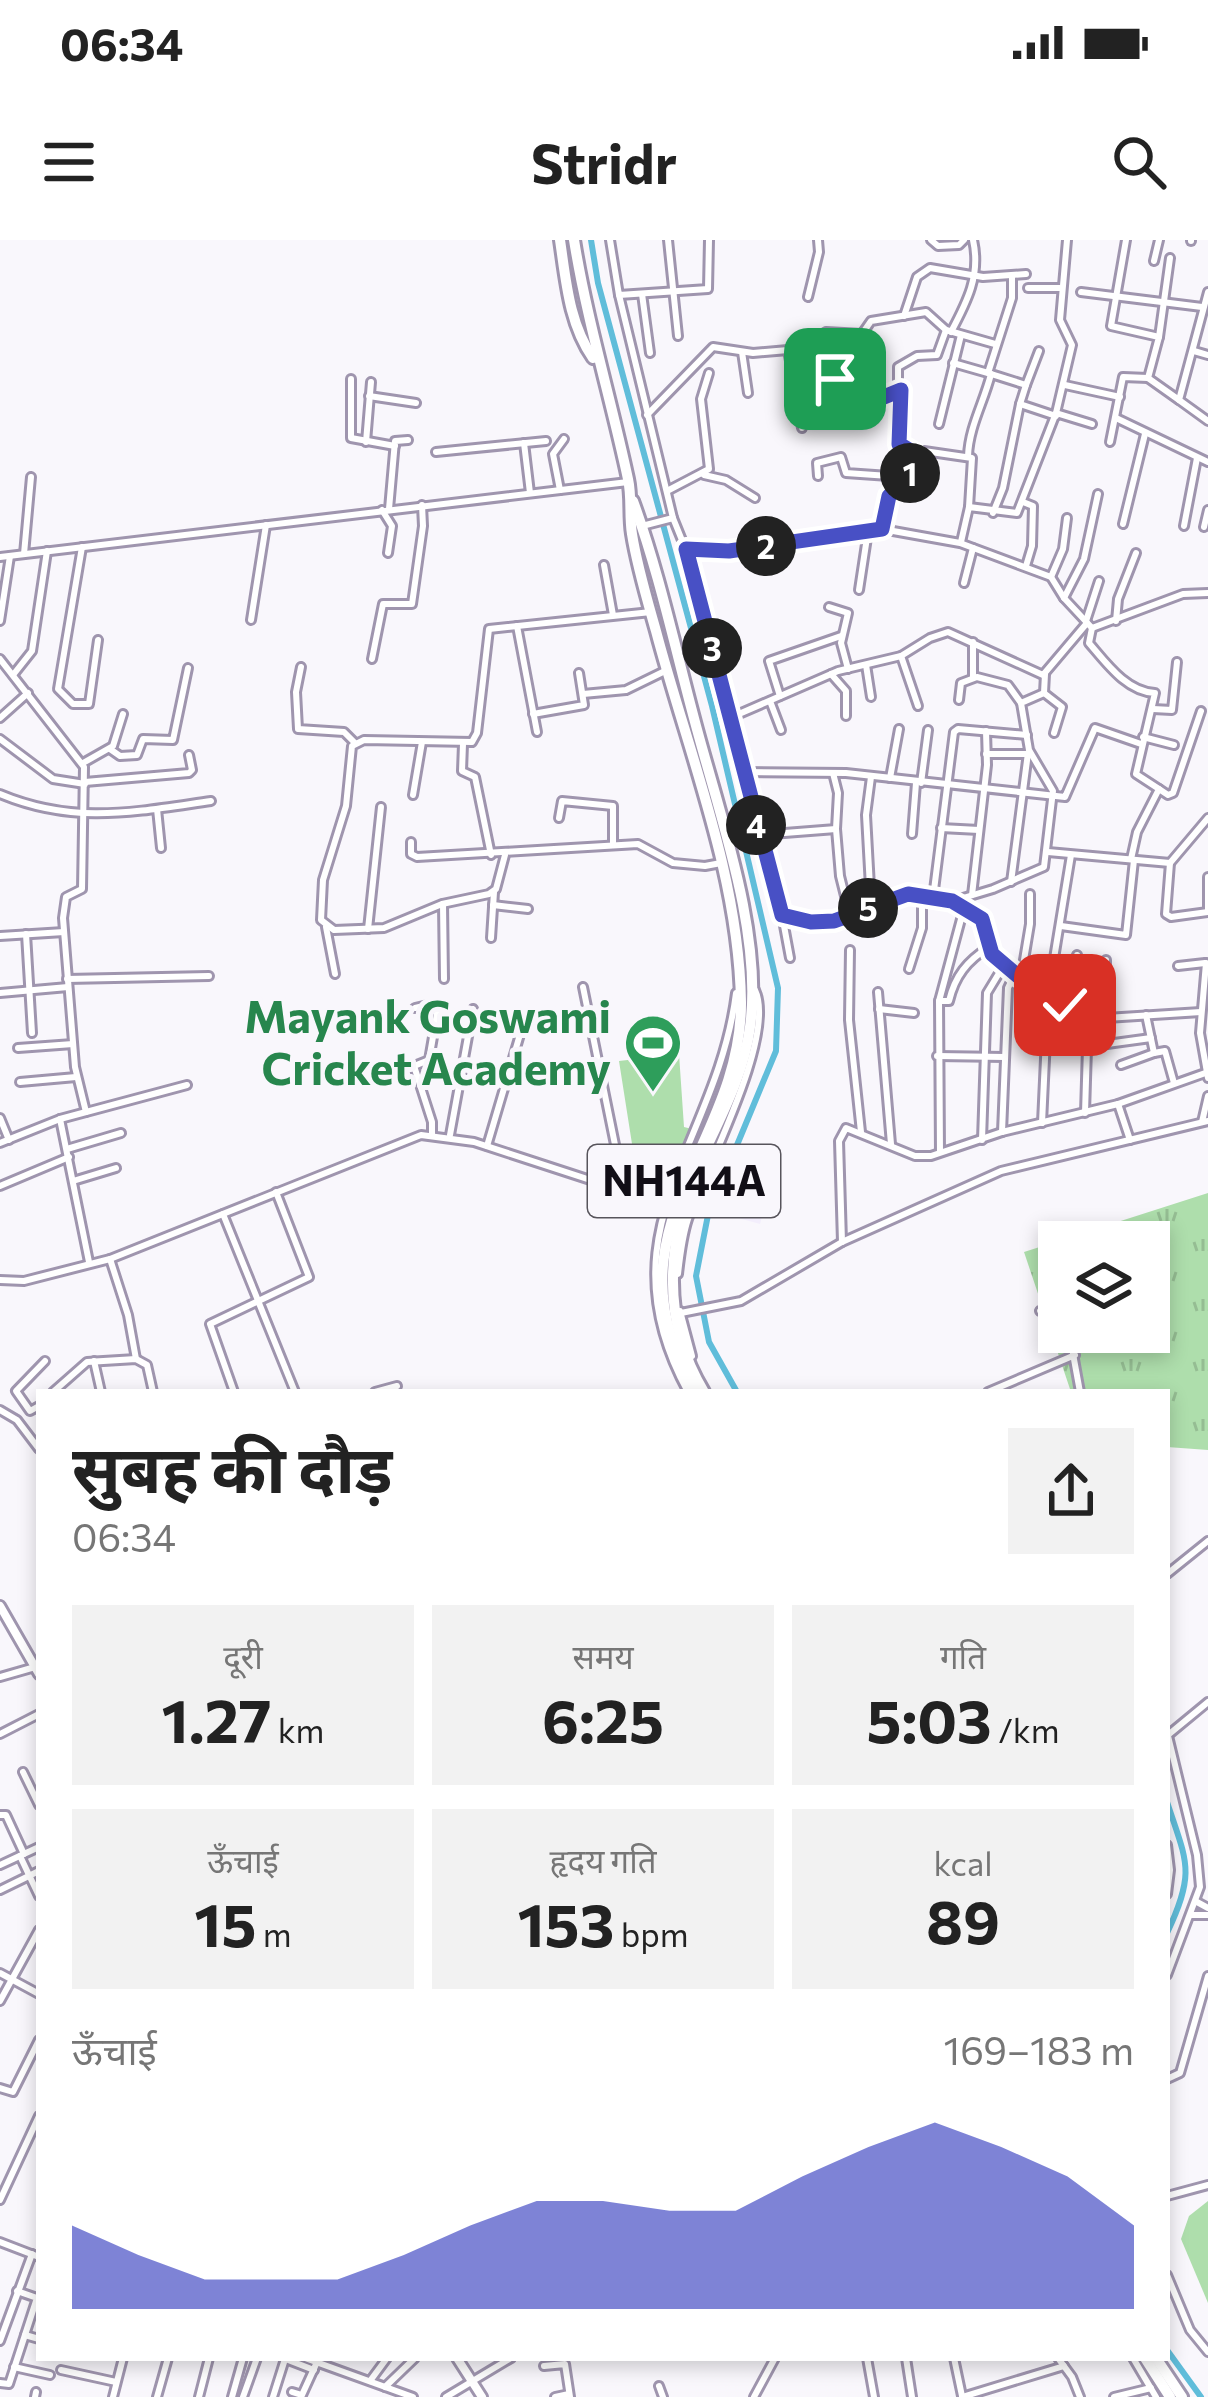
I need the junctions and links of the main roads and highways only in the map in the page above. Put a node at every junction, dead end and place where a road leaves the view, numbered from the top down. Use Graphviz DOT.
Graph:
graph roads {
  1 [pos="560,240"];
  2 [pos="574,240"];
  3 [pos="599,369"];
  4 [pos="629,487"];
  5 [pos="698,1389"];
  6 [pos="698,1389"];
  7 [pos="0,1606"];
  8 [pos="36,1665"];
  9 [pos="459,2361"];
  10 [pos="1147,2361"];
  11 [pos="1161,2361"];
  12 [pos="482,2397"];
  13 [pos="1170,2397"];
  14 [pos="1184,2397"];
  1 -- 3 [label="highway"];
  2 -- 3 [label="highway, NH144A"];
  3 -- 4 [label="highway, NH144A"];
  4 -- 5 [label="highway, NH144A"];
  4 -- 6 [label="highway, NH144A"];
  7 -- 8 [label="main road"];
  9 -- 12 [label="main road"];
  10 -- 13 [label="highway"];
  11 -- 14 [label="highway"];
}
